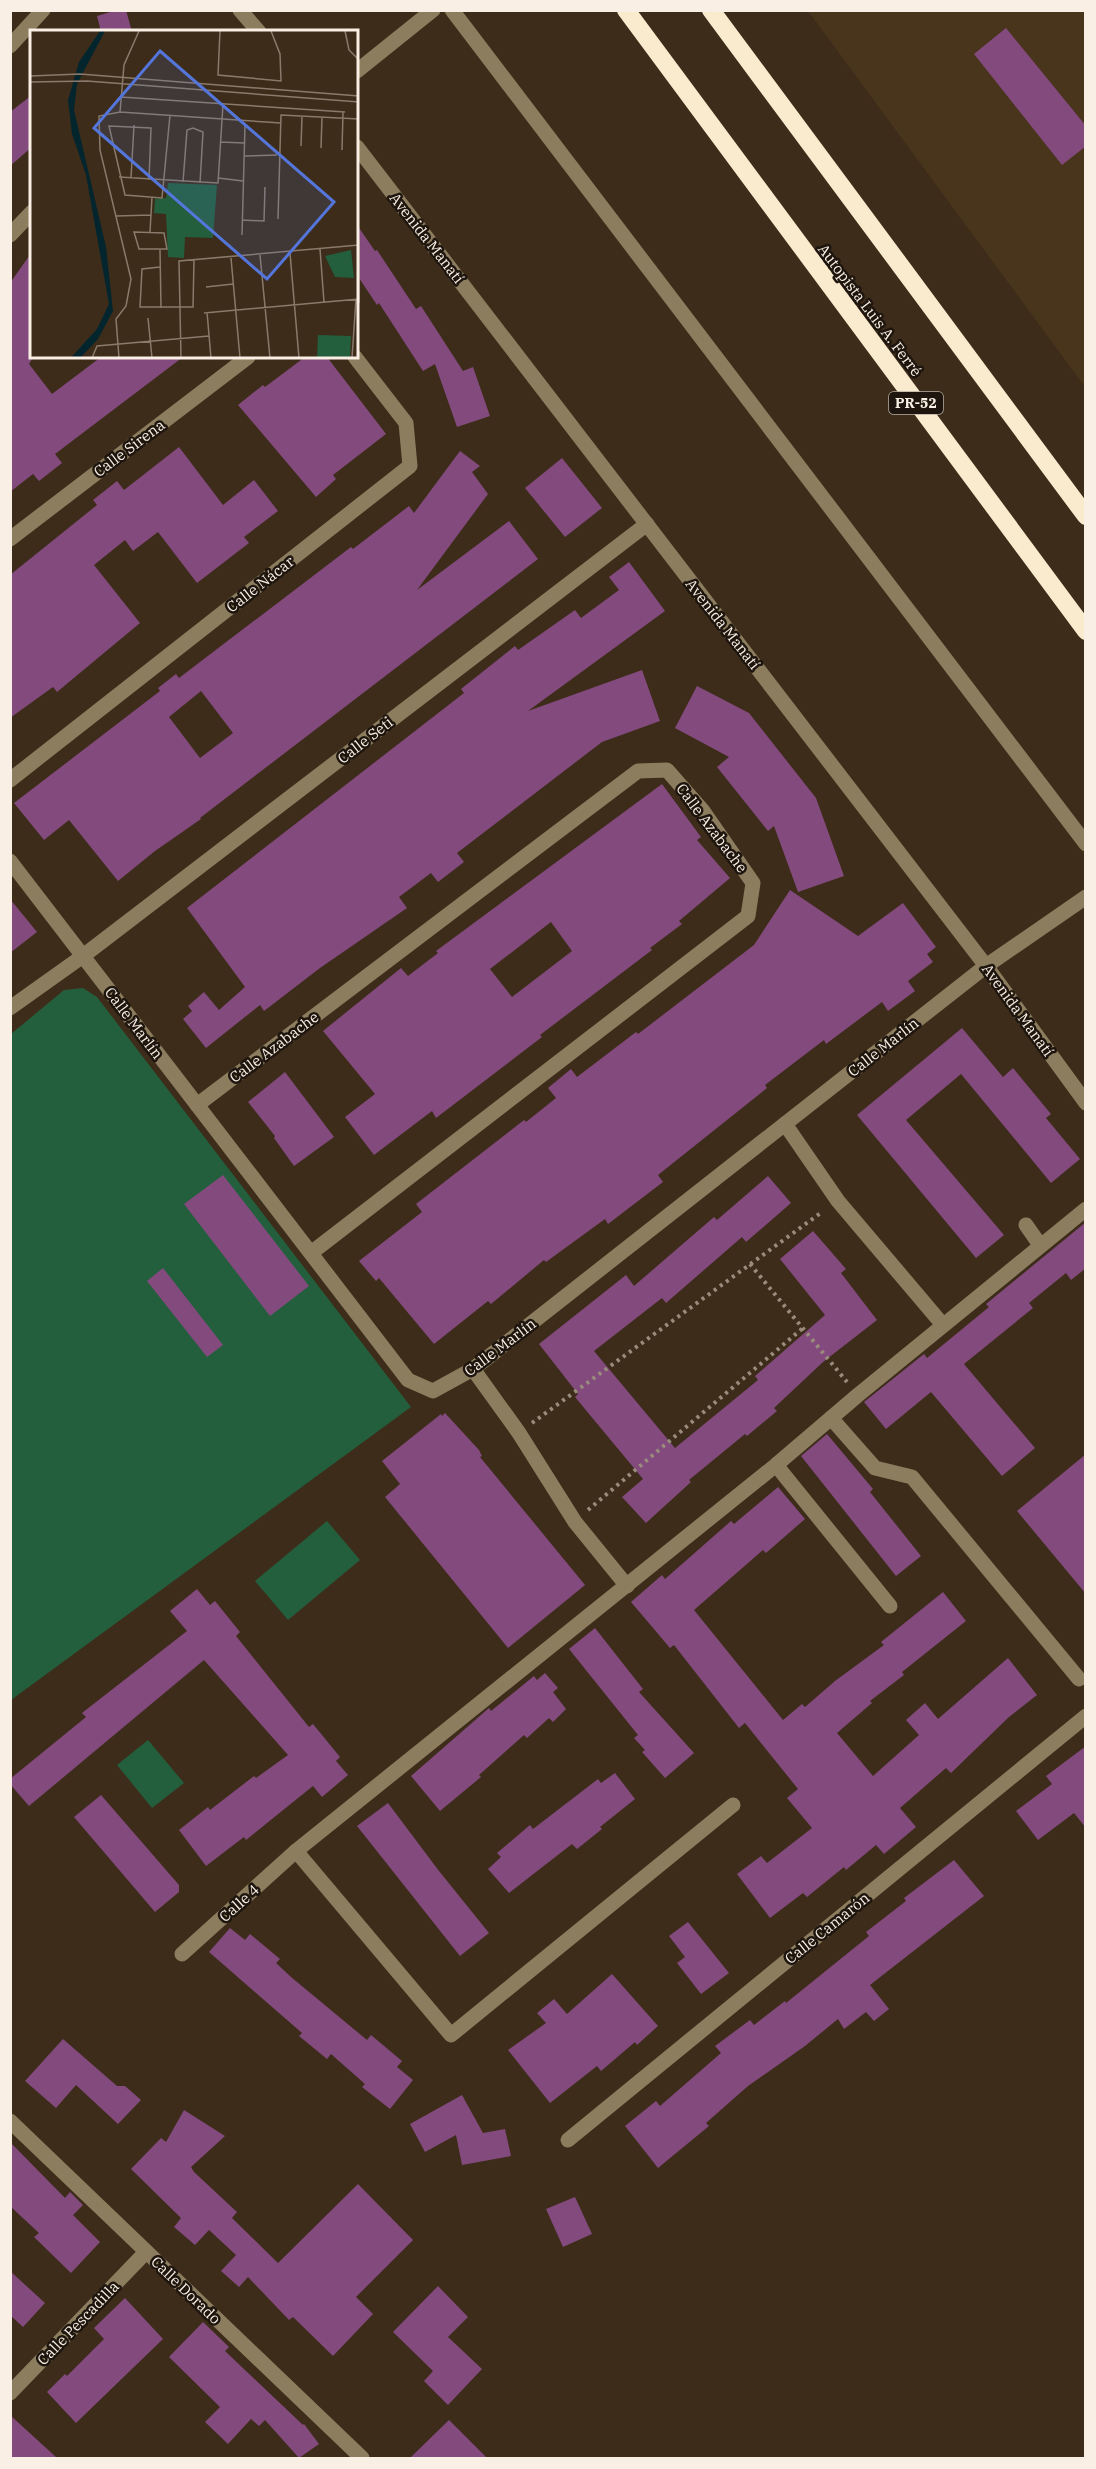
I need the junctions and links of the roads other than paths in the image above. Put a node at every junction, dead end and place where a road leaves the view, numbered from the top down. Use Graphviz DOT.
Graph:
graph roads {
  1 [pos="43,10"];
  2 [pos="240,10"];
  3 [pos="433,10"];
  4 [pos="452,10"];
  5 [pos="626,10"];
  6 [pos="711,10"];
  7 [pos="257,30"];
  8 [pos="10,46"];
  9 [pos="358,70"];
  10 [pos="358,148"];
  11 [pos="30,214"];
  12 [pos="10,235"];
  13 [pos="247,358"];
  14 [pos="356,358"];
  15 [pos="1086,516"];
  16 [pos="647,524"];
  17 [pos="10,539"];
  18 [pos="1086,631"];
  19 [pos="10,780"];
  20 [pos="1086,844"];
  21 [pos="10,861"];
  22 [pos="1086,897"];
  23 [pos="83,956"];
  24 [pos="986,966"];
  25 [pos="10,1008"];
  26 [pos="1086,1103"];
  27 [pos="197,1105"];
  28 [pos="785,1124"];
  29 [pos="1086,1209"];
  30 [pos="1026,1225"];
  31 [pos="1040,1245"];
  32 [pos="311,1253"];
  33 [pos="943,1325"];
  34 [pos="473,1369"];
  35 [pos="831,1418"];
  36 [pos="776,1465"];
  37 [pos="627,1586"];
  38 [pos="890,1606"];
  39 [pos="1079,1679"];
  40 [pos="1086,1716"];
  41 [pos="733,1805"];
  42 [pos="296,1851"];
  43 [pos="182,1954"];
  44 [pos="10,2121"];
  45 [pos="567,2140"];
  46 [pos="146,2252"];
  47 [pos="10,2393"];
  48 [pos="362,2458"];
  1 -- 8 [label="street"];
  2 -- 7 [label="street"];
  3 -- 9 [label="street"];
  4 -- 20 [label="street"];
  5 -- 18 [label="highway, Autopista Luis A. Ferré / PR-52"];
  6 -- 15 [label="highway"];
  10 -- 16 [label="street, Avenida Manatí"];
  11 -- 12 [label="street"];
  13 -- 17 [label="street, Calle Sirena"];
  14 -- 19 [label="street, Calle Nácar"];
  16 -- 23 [label="street, Calle Seti"];
  16 -- 24 [label="street, Avenida Manatí"];
  21 -- 23 [label="street, Calle Marlín"];
  22 -- 24 [label="street, Calle Marlín"];
  23 -- 25 [label="street"];
  23 -- 27 [label="street, Calle Marlín"];
  24 -- 26 [label="street, Avenida Manatí"];
  24 -- 28 [label="street, Calle Marlín"];
  27 -- 32 [label="street, Calle Marlín"];
  27 -- 32 [label="street, Calle Azabache"];
  28 -- 33 [label="street"];
  28 -- 34 [label="street, Calle Marlín"];
  29 -- 31 [label="street, Calle 4"];
  30 -- 31 [label="street"];
  31 -- 33 [label="street, Calle 4"];
  32 -- 34 [label="street, Calle Marlín"];
  33 -- 35 [label="street, Calle 4"];
  34 -- 37 [label="street"];
  35 -- 36 [label="street, Calle 4"];
  35 -- 39 [label="street"];
  36 -- 37 [label="street, Calle 4"];
  36 -- 38 [label="street"];
  37 -- 42 [label="street, Calle 4"];
  40 -- 45 [label="street, Calle Camarón"];
  41 -- 42 [label="street"];
  42 -- 43 [label="street, Calle 4"];
  44 -- 46 [label="street, Calle Dorado"];
  46 -- 47 [label="street, Calle Pescadilla"];
  46 -- 48 [label="street, Calle Dorado"];
}
